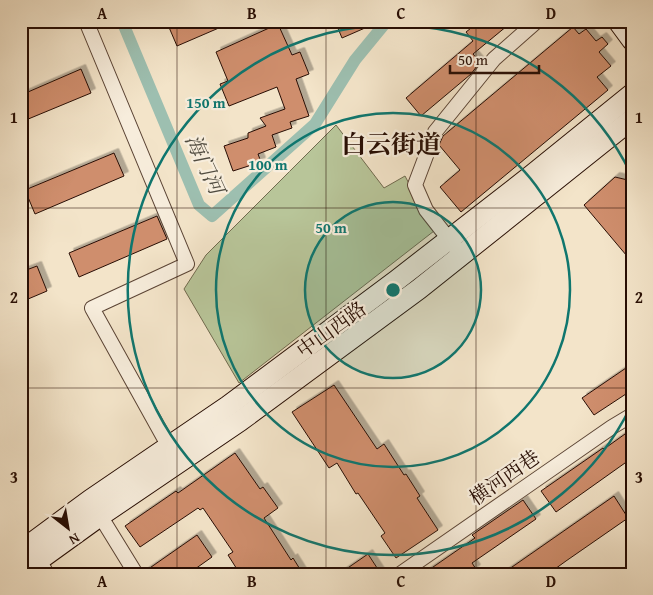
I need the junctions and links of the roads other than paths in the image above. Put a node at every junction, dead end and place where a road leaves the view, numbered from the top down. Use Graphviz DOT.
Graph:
graph roads {
  1 [pos="86,21"];
  2 [pos="537,21"];
  3 [pos="618,21"];
  4 [pos="632,40"];
  5 [pos="632,94"];
  6 [pos="632,119"];
  7 [pos="456,247"];
  8 [pos="632,415"];
  9 [pos="174,455"];
  10 [pos="95,508"];
  11 [pos="36,562"];
  12 [pos="23,574"];
  13 [pos="136,574"];
  14 [pos="400,574"];
  1 -- 9 [label="street"];
  2 -- 7 [label="street"];
  3 -- 4 [label="main road"];
  5 -- 7 [label="main road, 中山西路"];
  6 -- 7 [label="main road, 中山西路"];
  7 -- 9 [label="main road, 中山西路"];
  8 -- 14 [label="street, 横河西巷"];
  9 -- 10 [label="main road, 中山西路"];
  10 -- 11 [label="main road, 中山西路"];
  10 -- 13 [label="street"];
  11 -- 12 [label="main road, 中山西路"];
}
